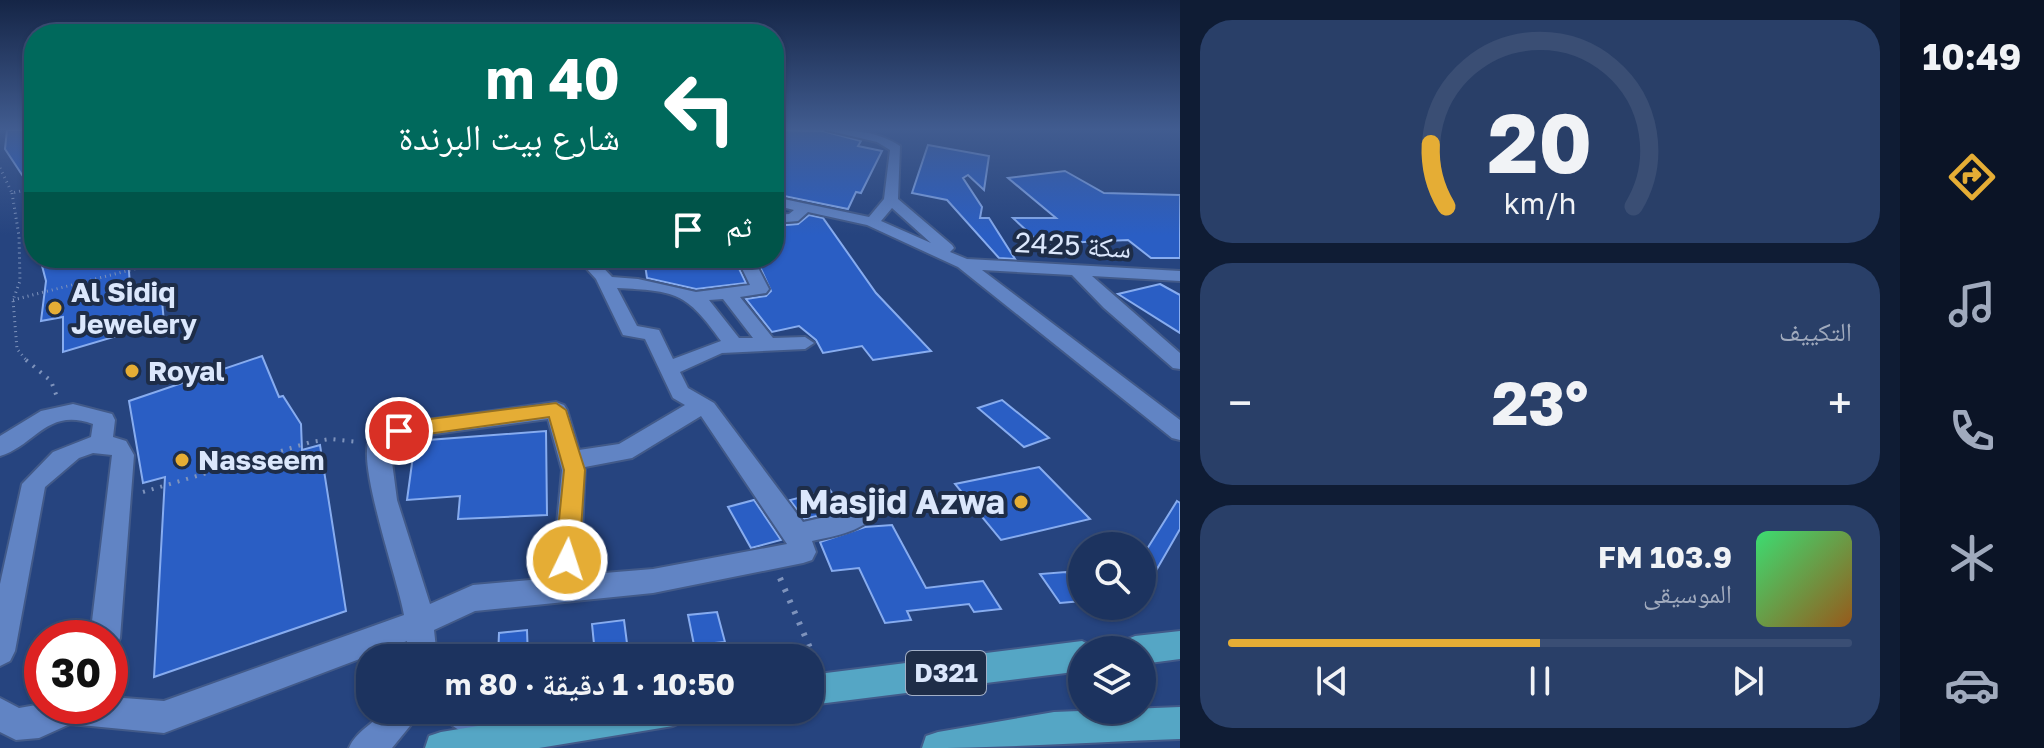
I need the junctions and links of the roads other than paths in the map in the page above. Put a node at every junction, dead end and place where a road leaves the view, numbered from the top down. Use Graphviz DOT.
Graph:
graph roads {
  1 [pos="895,165"];
  2 [pos="891,200"];
  3 [pos="784,203"];
  4 [pos="804,208"];
  5 [pos="784,218"];
  6 [pos="872,222"];
  7 [pos="964,264"];
  8 [pos="593,268"];
  9 [pos="750,268"];
  10 [pos="1078,272"];
  11 [pos="1180,276"];
  12 [pos="605,282"];
  13 [pos="728,293"];
  14 [pos="694,297"];
  15 [pos="767,343"];
  16 [pos="805,343"];
  17 [pos="733,344"];
  18 [pos="1180,363"];
  19 [pos="669,370"];
  20 [pos="701,404"];
  21 [pos="1180,432"];
  22 [pos="101,441"];
  23 [pos="0,448"];
  24 [pos="571,460"];
  25 [pos="868,507"];
  26 [pos="797,534"];
  27 [pos="565,590"];
  28 [pos="107,620"];
  29 [pos="421,622"];
  30 [pos="422,644"];
  31 [pos="1180,645"];
  32 [pos="1156,648"];
  33 [pos="0,651"];
  34 [pos="1068,658"];
  35 [pos="824,687"];
  36 [pos="128,713"];
  37 [pos="0,714"];
  38 [pos="24,723"];
  39 [pos="1180,723"];
  40 [pos="393,724"];
  41 [pos="495,724"];
  42 [pos="578,724"];
  43 [pos="538,730"];
  44 [pos="365,748"];
  45 [pos="441,748"];
  46 [pos="938,748"];
  1 -- 2 [label="street"];
  2 -- 6 [label="street"];
  2 -- 7 [label="street"];
  3 -- 4 [label="street"];
  4 -- 5 [label="street"];
  4 -- 6 [label="street"];
  6 -- 7 [label="street"];
  7 -- 10 [label="street, سكة 2425"];
  7 -- 21 [label="street"];
  8 -- 12 [label="street"];
  9 -- 13 [label="street"];
  10 -- 11 [label="street, سكة 2425"];
  10 -- 18 [label="street"];
  12 -- 14 [label="street"];
  12 -- 19 [label="street"];
  13 -- 14 [label="street"];
  13 -- 15 [label="street"];
  14 -- 17 [label="street"];
  15 -- 16 [label="street"];
  15 -- 17 [label="street"];
  17 -- 19 [label="street"];
  19 -- 20 [label="street"];
  20 -- 24 [label="street"];
  20 -- 26 [label="street"];
  22 -- 23 [label="street"];
  22 -- 28 [label="street"];
  22 -- 33 [label="street"];
  24 -- 27 [label="street"];
  24 -- 29 [label="street"];
  25 -- 26 [label="street"];
  26 -- 27 [label="street"];
  27 -- 29 [label="street"];
  29 -- 30 [label="street"];
  29 -- 36 [label="street"];
  31 -- 32 [label="main road"];
  34 -- 35 [label="main road, D321"];
  37 -- 38 [label="street"];
  39 -- 46 [label="main road"];
  40 -- 44 [label="street"];
  41 -- 43 [label="street"];
  42 -- 43 [label="main road"];
  43 -- 45 [label="main road"];
}
